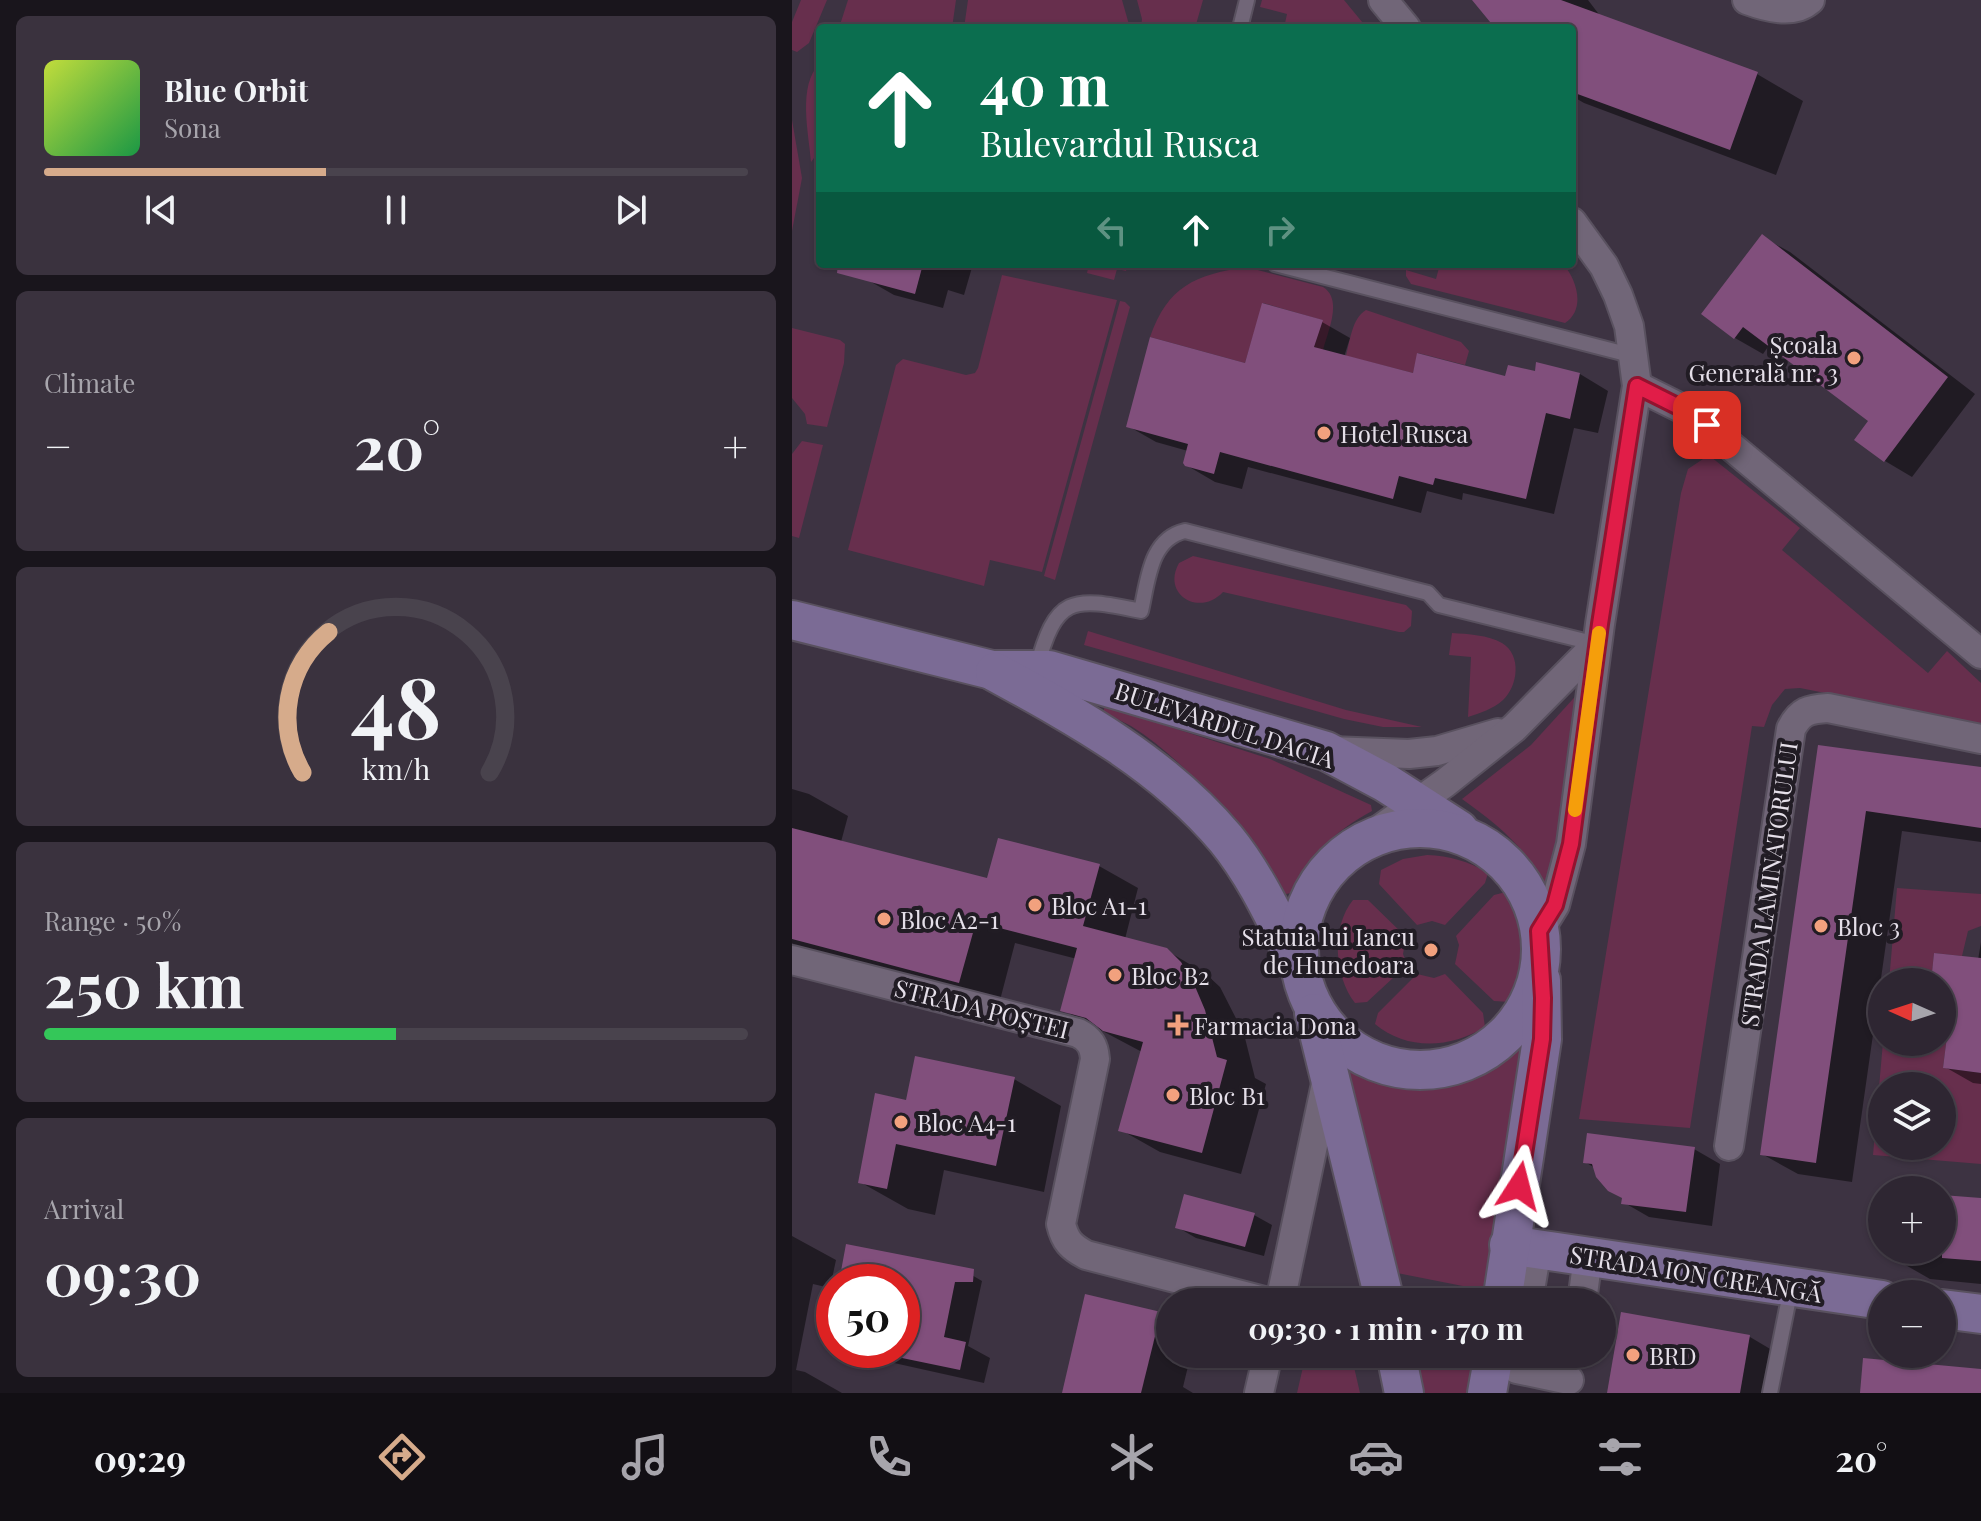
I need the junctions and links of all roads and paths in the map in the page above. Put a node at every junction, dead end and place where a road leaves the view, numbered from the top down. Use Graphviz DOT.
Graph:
graph roads {
  1 [pos="1247,0"];
  2 [pos="1383,0"];
  3 [pos="1747,0"];
  4 [pos="1810,0"];
  5 [pos="1241,24"];
  6 [pos="1403,24"];
  7 [pos="1576,228"];
  8 [pos="1291,268"];
  9 [pos="1635,356"];
  10 [pos="1637,386"];
  11 [pos="792,620"];
  12 [pos="1597,644"];
  13 [pos="1981,654"];
  14 [pos="992,670"];
  15 [pos="1036,670"];
  16 [pos="1514,728"];
  17 [pos="1981,739"];
  18 [pos="1326,751"];
  19 [pos="1417,803"];
  20 [pos="1362,842"];
  21 [pos="1484,847"];
  22 [pos="1540,946"];
  23 [pos="792,960"];
  24 [pos="1299,966"];
  25 [pos="1313,1007"];
  26 [pos="1329,1070"];
  27 [pos="1729,1146"];
  28 [pos="1523,1247"];
  29 [pos="1588,1256"];
  30 [pos="1214,1288"];
  31 [pos="1283,1288"];
  32 [pos="1382,1288"];
  33 [pos="1507,1288"];
  34 [pos="1527,1288"];
  35 [pos="1584,1288"];
  36 [pos="1791,1288"];
  37 [pos="1868,1298"];
  38 [pos="1956,1311"];
  39 [pos="1981,1314"];
  40 [pos="1265,1368"];
  41 [pos="1399,1368"];
  42 [pos="1502,1368"];
  43 [pos="1533,1368"];
  44 [pos="1570,1376"];
  45 [pos="1259,1393"];
  46 [pos="1404,1393"];
  47 [pos="1487,1393"];
  48 [pos="1770,1393"];
  1 -- 5 [label="lane"];
  2 -- 6 [label="street"];
  3 -- 4 [label="street"];
  7 -- 9 [label="street"];
  8 -- 9 [label="lane"];
  9 -- 10 [label="street"];
  10 -- 12 [label="street"];
  10 -- 13 [label="street"];
  11 -- 14 [label="main road, BULEVARDUL DACIA"];
  12 -- 15 [label="lane"];
  12 -- 16 [label="street"];
  12 -- 22 [label="street"];
  14 -- 15 [label="main road, BULEVARDUL DACIA"];
  14 -- 24 [label="main road, BULEVARDUL DACIA"];
  15 -- 18 [label="main road, BULEVARDUL DACIA"];
  16 -- 18 [label="street"];
  16 -- 19 [label="street"];
  17 -- 27 [label="street, STRADA LAMINATORULUI"];
  18 -- 19 [label="main road, BULEVARDUL DACIA"];
  19 -- 20 [label="street"];
  19 -- 21 [label="main road, BULEVARDUL DACIA"];
  20 -- 21 [label="main road"];
  20 -- 24 [label="main road"];
  21 -- 22 [label="main road"];
  22 -- 25 [label="main road"];
  22 -- 28 [label="main road"];
  23 -- 30 [label="street, STRADA POȘTEI"];
  24 -- 25 [label="main road"];
  25 -- 26 [label="main road"];
  26 -- 31 [label="street"];
  26 -- 32 [label="main road"];
  28 -- 29 [label="main road, STRADA ION CREANGĂ"];
  28 -- 33 [label="main road"];
  28 -- 34 [label="street"];
  29 -- 35 [label="street"];
  29 -- 36 [label="main road, STRADA ION CREANGĂ"];
  36 -- 37 [label="main road, STRADA ION CREANGĂ"];
  36 -- 48 [label="lane"];
  38 -- 39 [label="main road"];
  40 -- 45 [label="street"];
  41 -- 46 [label="main road"];
  42 -- 47 [label="main road"];
  43 -- 44 [label="street"];
}
